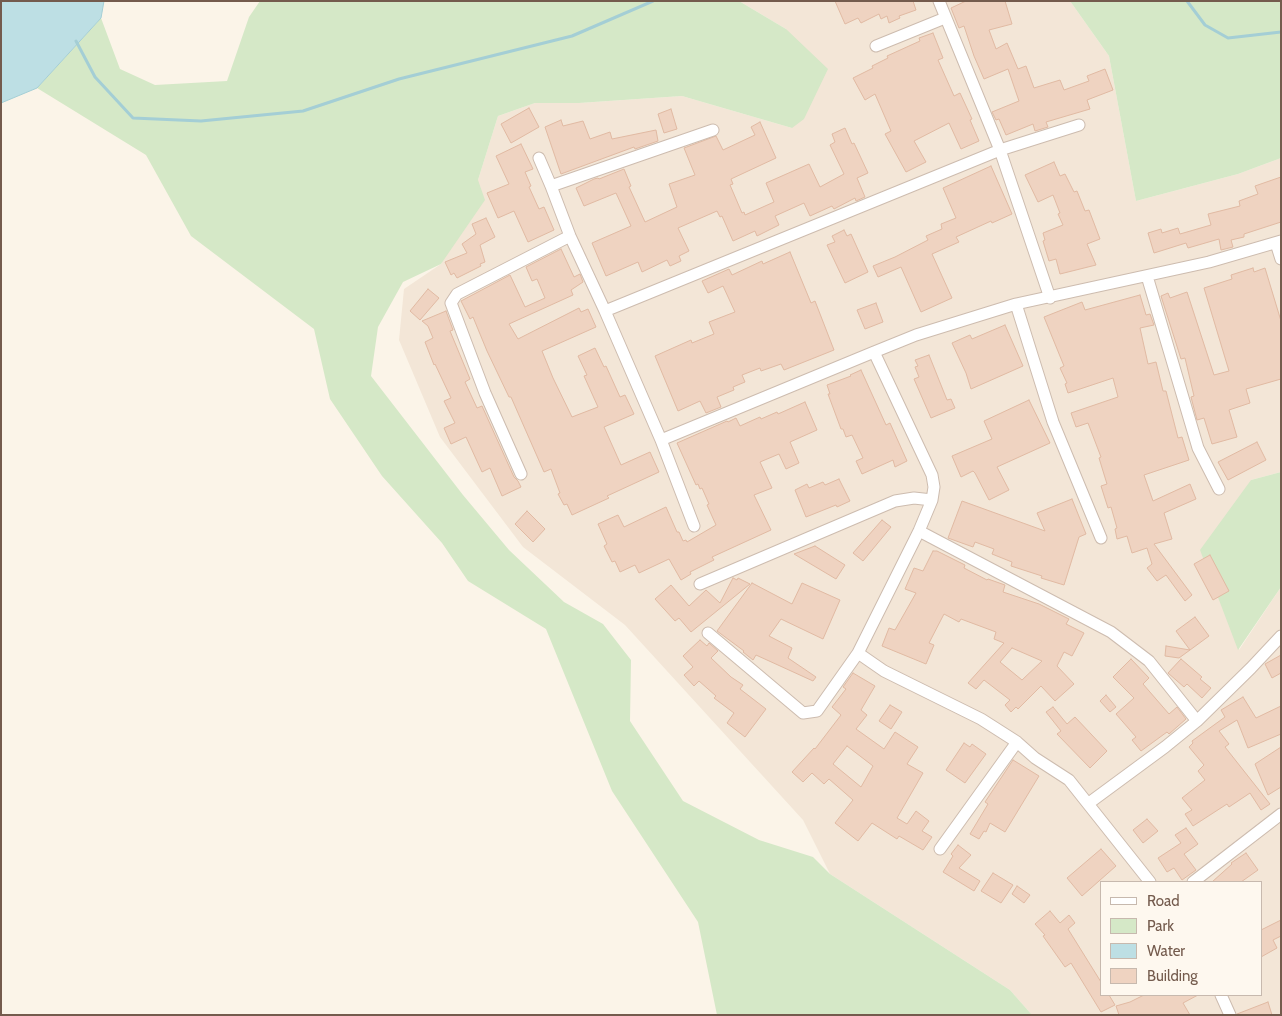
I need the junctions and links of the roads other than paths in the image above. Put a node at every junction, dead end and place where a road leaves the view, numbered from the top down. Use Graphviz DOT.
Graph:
graph roads {
  1 [pos="939,1"];
  2 [pos="946,18"];
  3 [pos="876,46"];
  4 [pos="1079,125"];
  5 [pos="712,130"];
  6 [pos="1000,150"];
  7 [pos="539,158"];
  8 [pos="550,186"];
  9 [pos="570,236"];
  10 [pos="1279,242"];
  11 [pos="1281,259"];
  12 [pos="1147,276"];
  13 [pos="1050,298"];
  14 [pos="1016,304"];
  15 [pos="606,312"];
  16 [pos="874,352"];
  17 [pos="661,440"];
  18 [pos="521,474"];
  19 [pos="1219,489"];
  20 [pos="932,500"];
  21 [pos="694,526"];
  22 [pos="919,531"];
  23 [pos="1100,538"];
  24 [pos="700,584"];
  25 [pos="708,633"];
  26 [pos="1281,636"];
  27 [pos="858,653"];
  28 [pos="1197,721"];
  29 [pos="1017,742"];
  30 [pos="1089,803"];
  31 [pos="1281,814"];
  32 [pos="940,849"];
  33 [pos="1149,881"];
  34 [pos="1194,881"];
  35 [pos="1221,996"];
  36 [pos="1230,1015"];
  1 -- 2 [label="street"];
  2 -- 3 [label="street"];
  2 -- 6 [label="street"];
  4 -- 6 [label="street"];
  5 -- 8 [label="street"];
  6 -- 13 [label="street"];
  6 -- 15 [label="street"];
  7 -- 8 [label="street"];
  8 -- 9 [label="street"];
  9 -- 15 [label="street"];
  9 -- 18 [label="street"];
  10 -- 11 [label="street"];
  10 -- 12 [label="street"];
  12 -- 13 [label="street"];
  12 -- 19 [label="street"];
  13 -- 14 [label="street"];
  14 -- 16 [label="street"];
  14 -- 23 [label="street"];
  15 -- 17 [label="street"];
  16 -- 17 [label="street"];
  16 -- 20 [label="street"];
  17 -- 21 [label="street"];
  20 -- 22 [label="street"];
  20 -- 24 [label="street"];
  22 -- 27 [label="street"];
  22 -- 28 [label="street"];
  25 -- 27 [label="street"];
  26 -- 28 [label="street"];
  27 -- 29 [label="street"];
  28 -- 30 [label="street"];
  29 -- 30 [label="street"];
  29 -- 32 [label="street"];
  30 -- 33 [label="street"];
  31 -- 34 [label="street"];
  35 -- 36 [label="street"];
}
